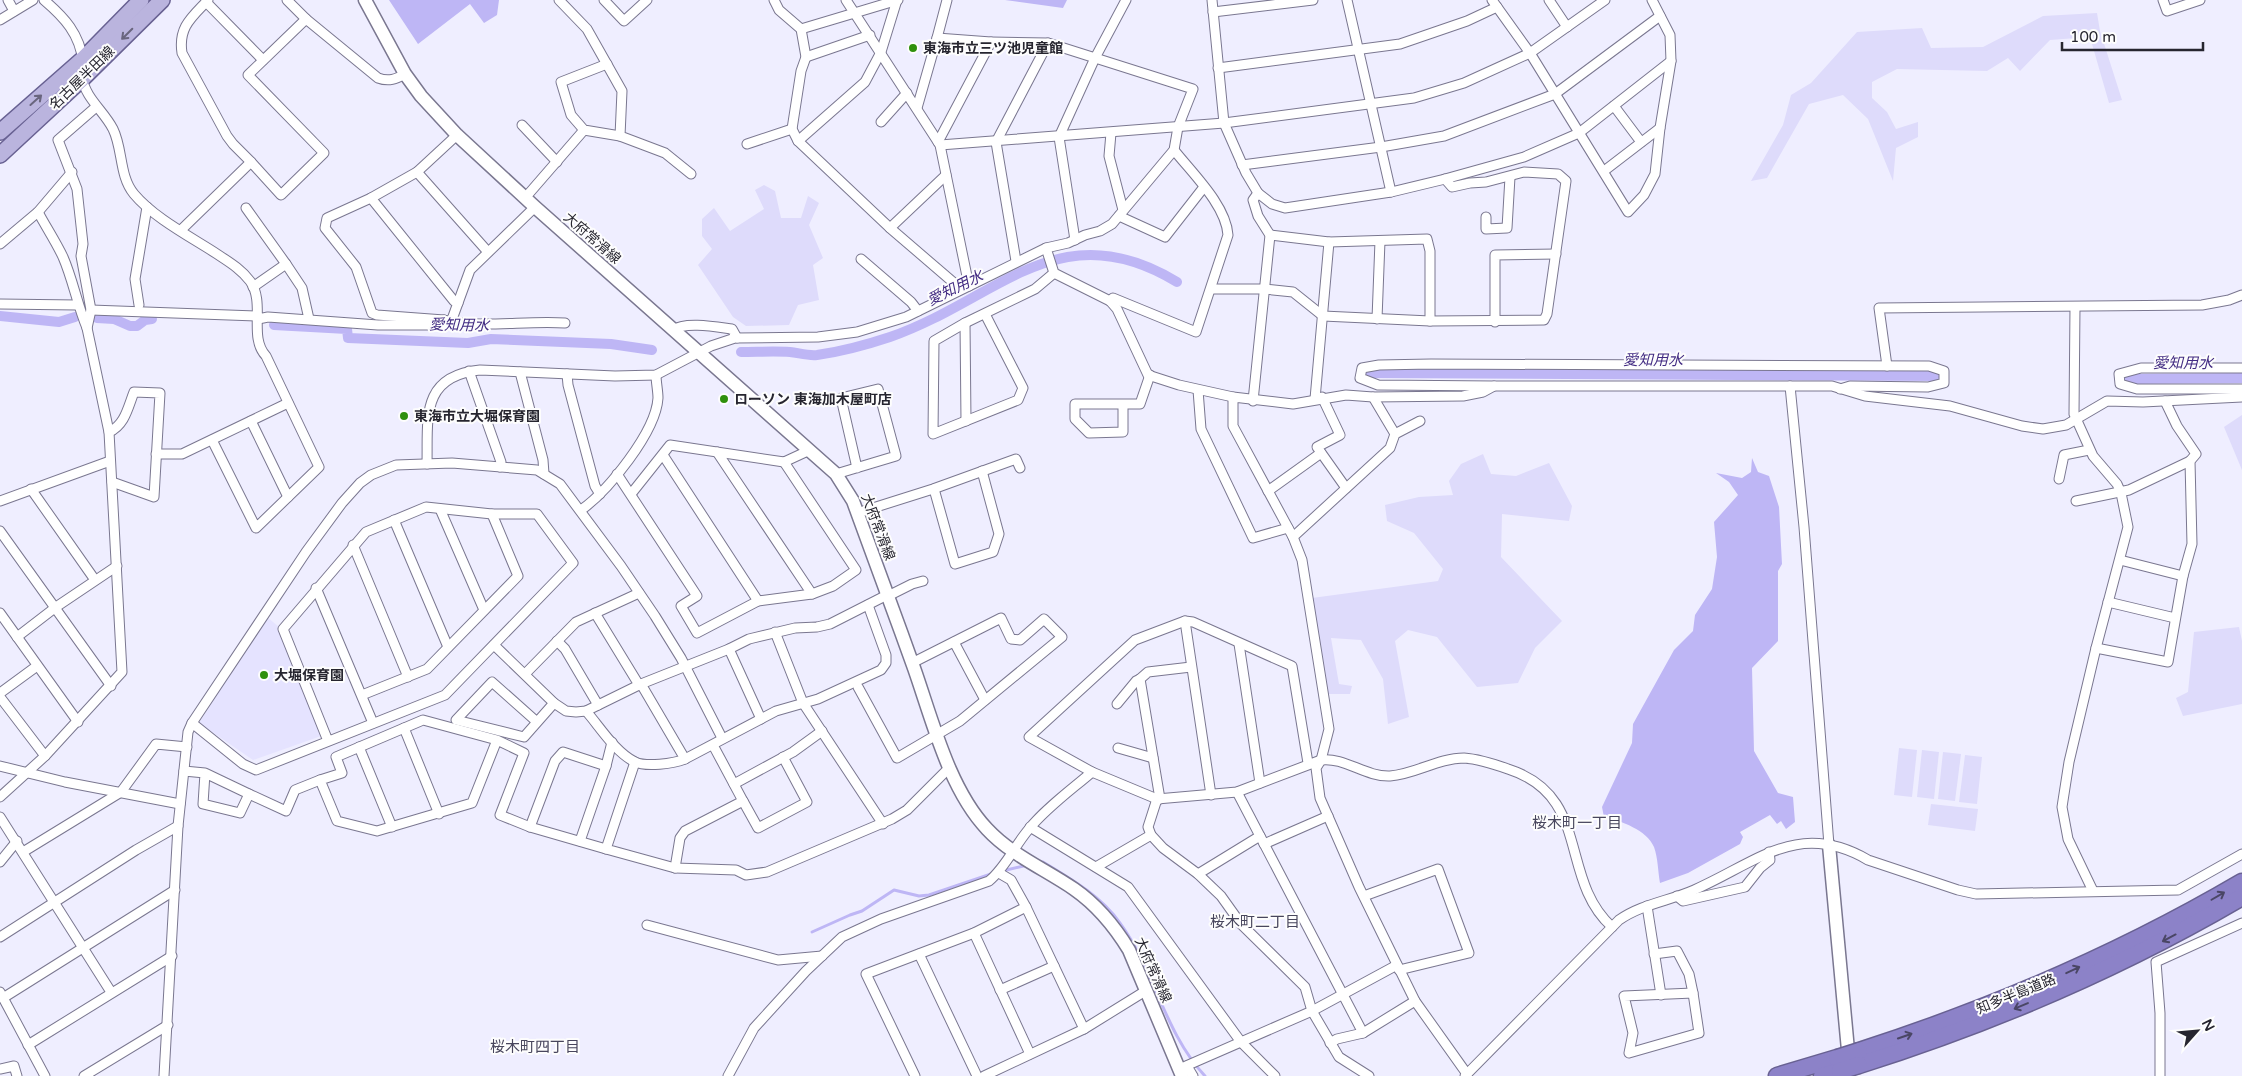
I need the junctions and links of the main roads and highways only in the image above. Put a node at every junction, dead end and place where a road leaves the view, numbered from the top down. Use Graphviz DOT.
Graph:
graph roads {
  1 [pos="141,0"];
  2 [pos="162,0"];
  3 [pos="365,0"];
  4 [pos="0,132"];
  5 [pos="0,155"];
  6 [pos="1829,845"];
  7 [pos="2242,882"];
  8 [pos="2242,897"];
  9 [pos="1849,1064"];
  10 [pos="1183,1070"];
  11 [pos="1777,1076"];
  12 [pos="1822,1076"];
  4 -- 1 [label="main road, 名古屋半田線, one-way"];
  2 -- 5 [label="main road, 名古屋半田線, one-way"];
  3 -- 10 [label="main road, 大府常滑線"];
  6 -- 9 [label="main road"];
  9 -- 7 [label="highway, 知多半島道路, one-way"];
  8 -- 9 [label="highway, 知多半島道路, one-way"];
  9 -- 11 [label="highway, 知多半島道路"];
  9 -- 12 [label="highway, 知多半島道路"];
}
